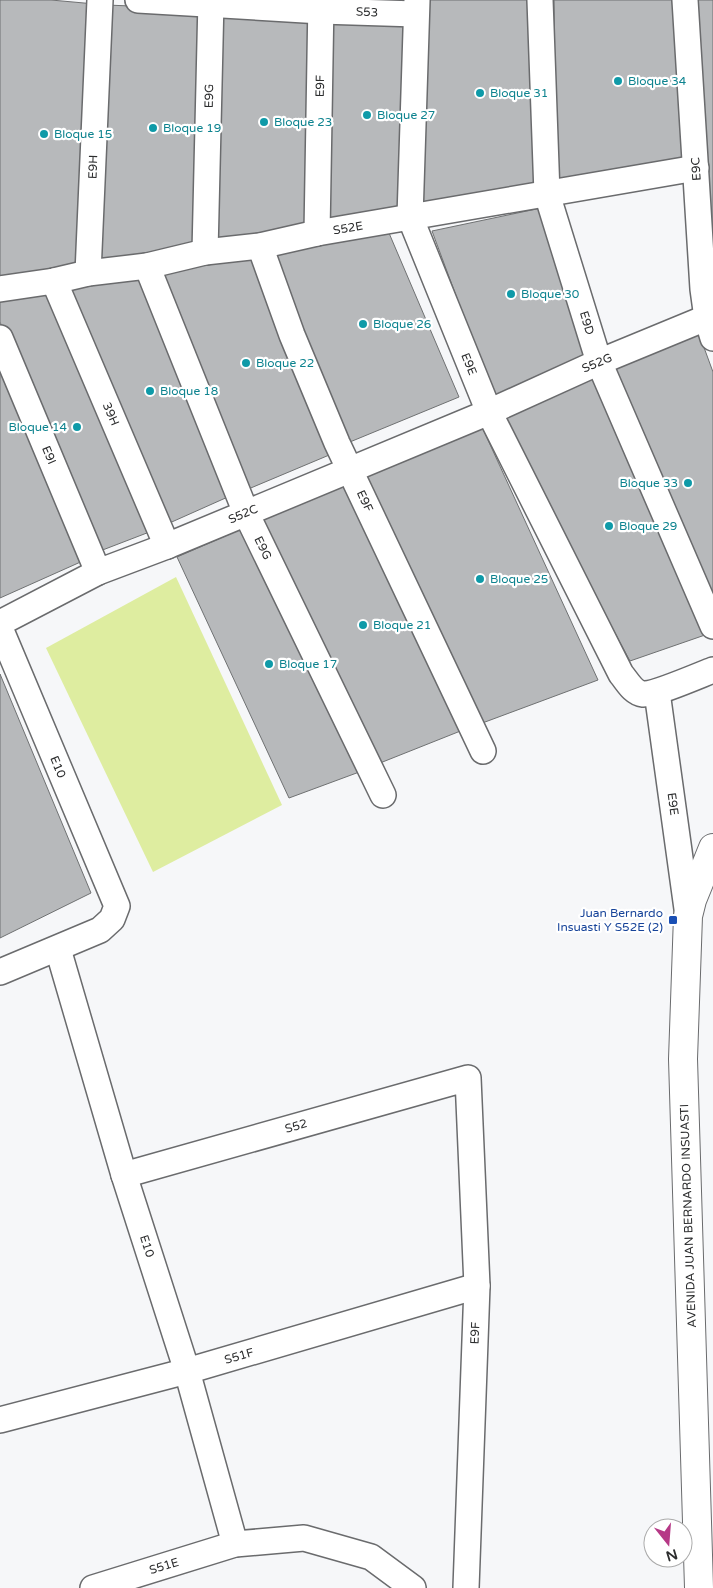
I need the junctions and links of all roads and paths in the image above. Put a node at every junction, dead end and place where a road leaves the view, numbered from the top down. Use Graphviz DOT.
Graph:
graph roads {
  1 [pos="100,0"];
  2 [pos="138,0"];
  3 [pos="540,0"];
  4 [pos="685,0"];
  5 [pos="211,2"];
  6 [pos="321,5"];
  7 [pos="417,7"];
  8 [pos="696,168"];
  9 [pos="547,194"];
  10 [pos="410,217"];
  11 [pos="317,233"];
  12 [pos="260,246"];
  13 [pos="205,252"];
  14 [pos="147,266"];
  15 [pos="88,273"];
  16 [pos="54,281"];
  17 [pos="0,289"];
  18 [pos="711,324"];
  19 [pos="0,338"];
  20 [pos="600,362"];
  21 [pos="489,412"];
  22 [pos="350,470"];
  23 [pos="246,513"];
  24 [pos="168,546"];
  25 [pos="98,572"];
  26 [pos="0,624"];
  27 [pos="713,626"];
  28 [pos="0,628"];
  29 [pos="713,670"];
  30 [pos="650,693"];
  31 [pos="482,750"];
  32 [pos="383,795"];
  33 [pos="713,848"];
  34 [pos="688,916"];
  35 [pos="58,949"];
  36 [pos="0,972"];
  37 [pos="468,1078"];
  38 [pos="124,1175"];
  39 [pos="477,1286"];
  40 [pos="188,1371"];
  41 [pos="0,1420"];
  42 [pos="236,1544"];
  43 [pos="93,1588"];
  44 [pos="413,1588"];
  45 [pos="466,1588"];
  46 [pos="699,1588"];
  1 -- 15 [label="street, E9H"];
  2 -- 5 [label="street, S53"];
  3 -- 9 [label="street, E9D"];
  4 -- 8 [label="street, E9C"];
  5 -- 6 [label="street, S53"];
  5 -- 13 [label="street, E9G"];
  6 -- 7 [label="street, S53"];
  6 -- 11 [label="street, E9F"];
  7 -- 10 [label="street, E9E"];
  8 -- 9 [label="street, S52E"];
  8 -- 18 [label="street, E9C"];
  9 -- 10 [label="street, S52E"];
  9 -- 20 [label="street, E9D"];
  10 -- 11 [label="street, S52E"];
  10 -- 21 [label="street, E9E"];
  11 -- 12 [label="street, S52E"];
  12 -- 13 [label="street, S52E"];
  12 -- 22 [label="street, E9F"];
  13 -- 14 [label="street, S52E"];
  14 -- 15 [label="street, S52E"];
  14 -- 23 [label="street, E9G"];
  15 -- 16 [label="street, S52E"];
  16 -- 17 [label="street, S52E"];
  16 -- 24 [label="street, 39H"];
  18 -- 20 [label="street, S52G"];
  19 -- 25 [label="street, E9I"];
  20 -- 21 [label="street, S52G"];
  20 -- 27 [label="street, E9D"];
  21 -- 22 [label="street, S52C"];
  21 -- 30 [label="street, E9E"];
  22 -- 23 [label="street, S52C"];
  22 -- 31 [label="street, E9F"];
  23 -- 24 [label="street, S52C"];
  23 -- 32 [label="street, E9G"];
  24 -- 25 [label="street, S52C"];
  25 -- 26 [label="street, S52C"];
  28 -- 35 [label="street, E10"];
  29 -- 30 [label="street"];
  30 -- 34 [label="street, E9E"];
  33 -- 34 [label="main road, AVENIDA JUAN BERNARDO INSUASTI"];
  34 -- 46 [label="main road, AVENIDA JUAN BERNARDO INSUASTI"];
  35 -- 36 [label="street"];
  35 -- 38 [label="street, E10"];
  37 -- 38 [label="street, S52"];
  37 -- 39 [label="street, E9F"];
  38 -- 40 [label="street, E10"];
  39 -- 40 [label="street, S51F"];
  39 -- 45 [label="street, E9F"];
  40 -- 41 [label="street, S51F"];
  40 -- 42 [label="street, E10"];
  42 -- 43 [label="street, S51E"];
  42 -- 44 [label="street, S51E"];
}
